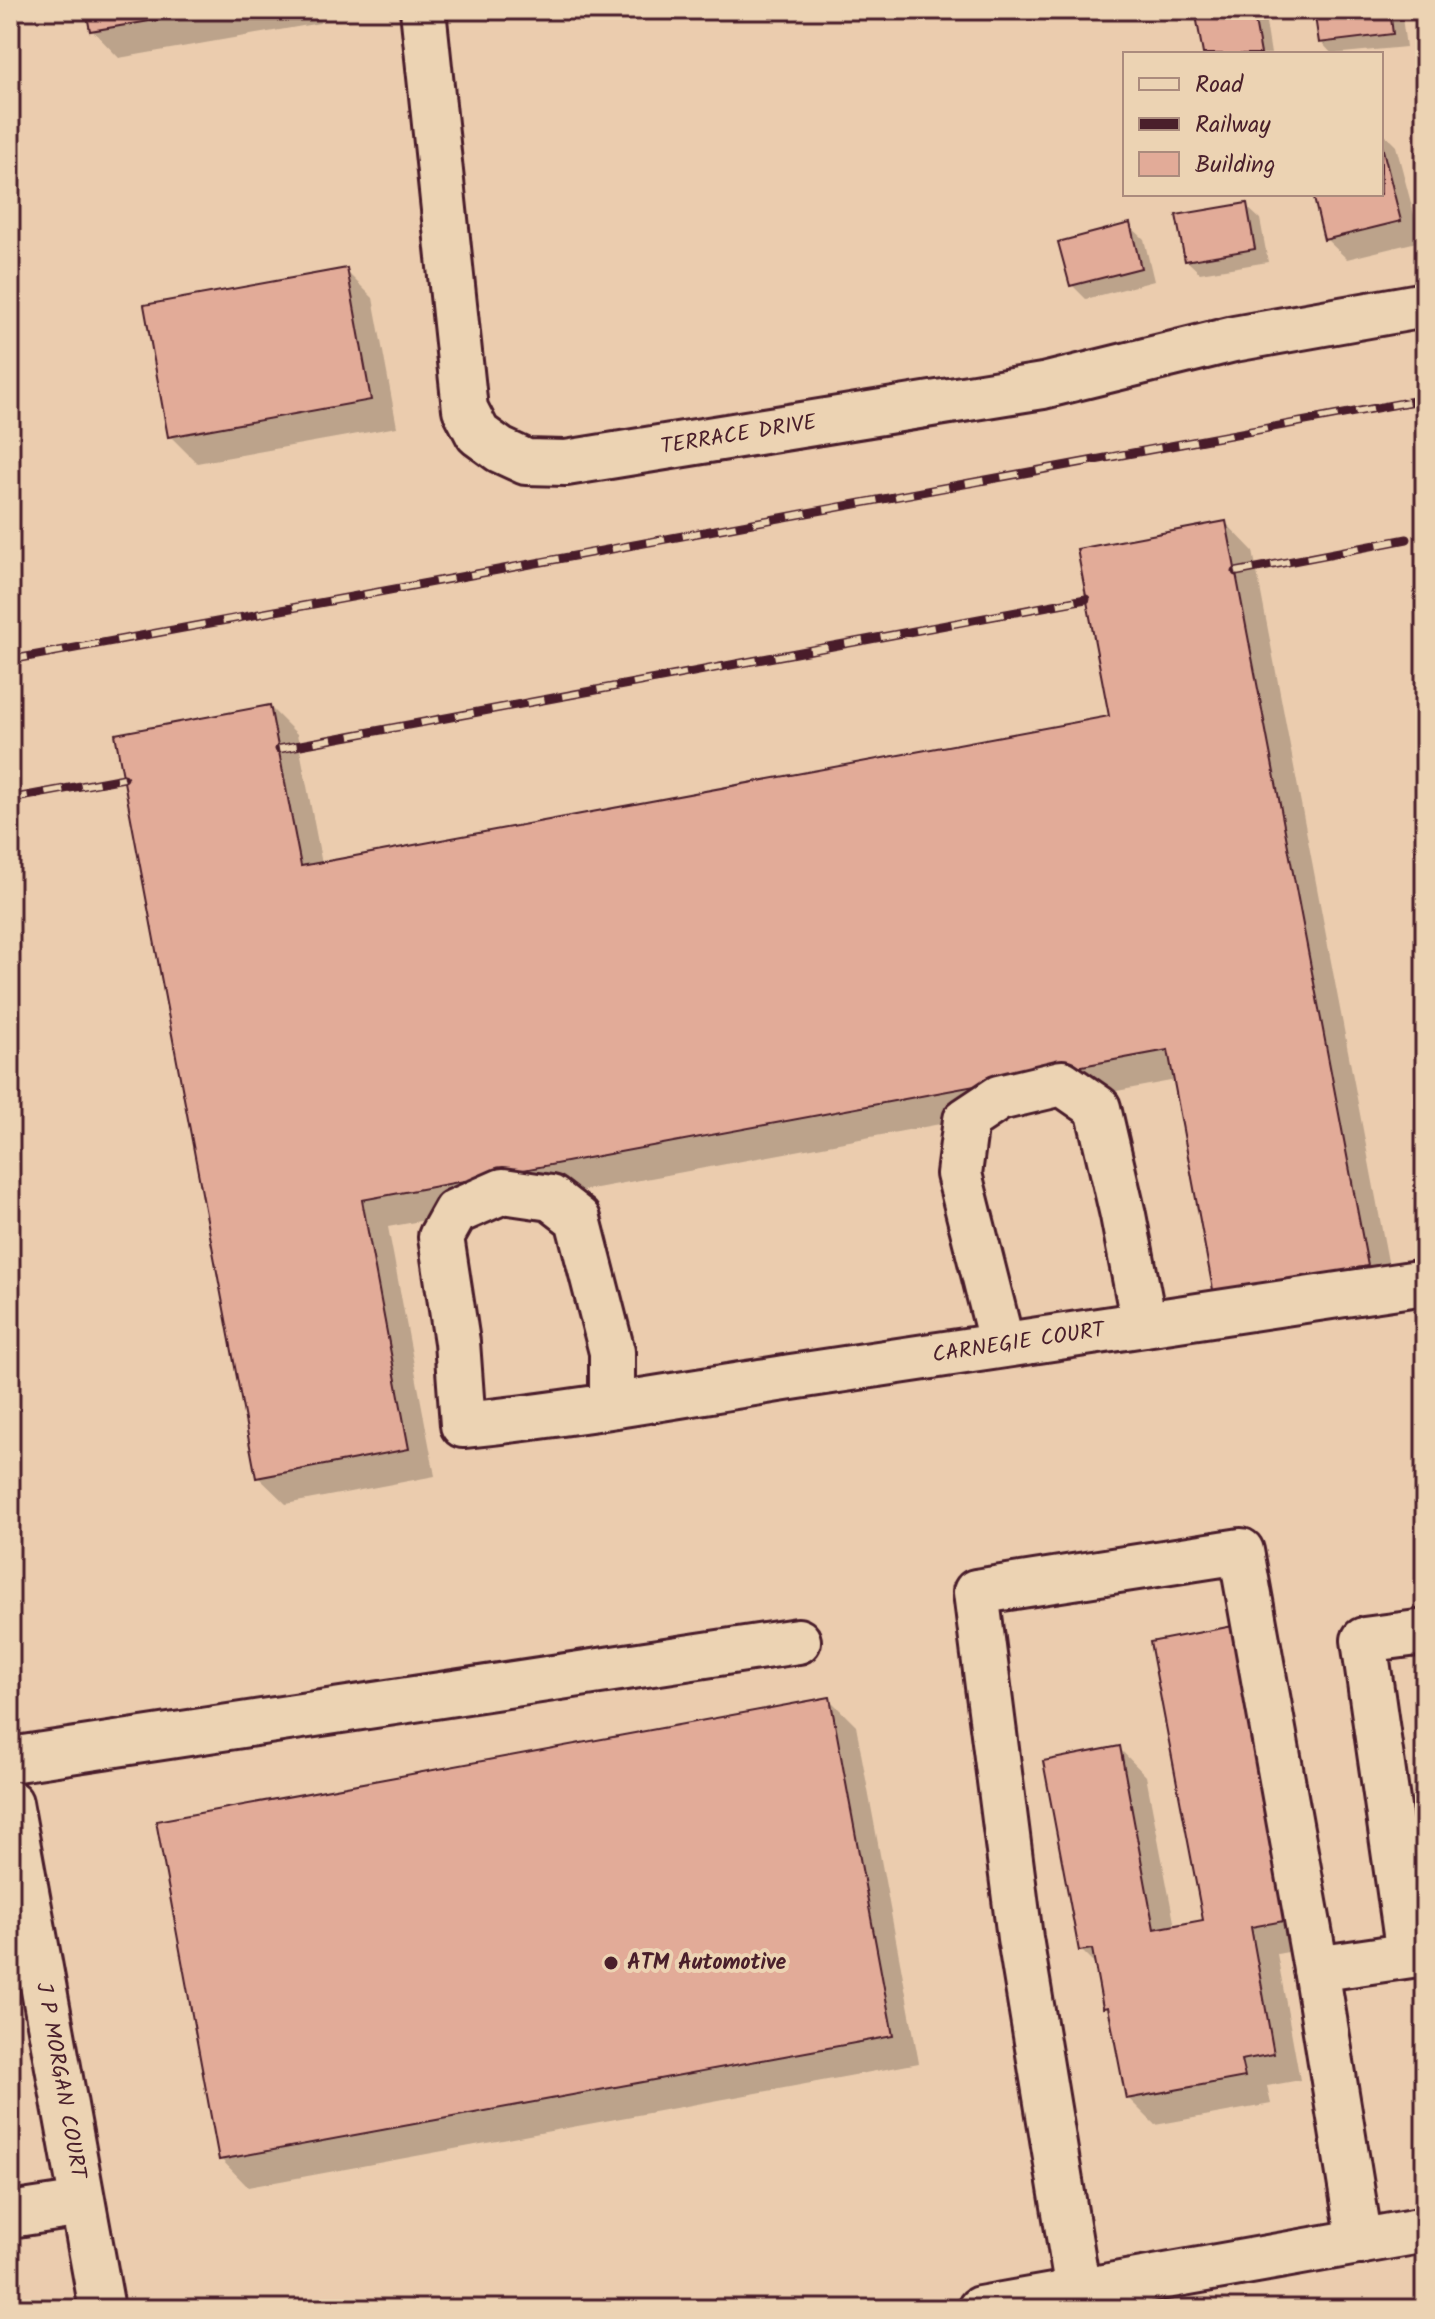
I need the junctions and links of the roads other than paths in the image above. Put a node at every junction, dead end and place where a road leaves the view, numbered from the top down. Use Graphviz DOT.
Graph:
graph roads {
  1 [pos="423,10"];
  2 [pos="1425,305"];
  3 [pos="1425,1282"];
  4 [pos="1144,1324"];
  5 [pos="1002,1345"];
  6 [pos="612,1404"];
  7 [pos="1425,1632"];
  8 [pos="798,1641"];
  9 [pos="10,1760"];
  10 [pos="10,1803"];
  11 [pos="1417,1954"];
  12 [pos="1316,1969"];
  13 [pos="82,2204"];
  14 [pos="10,2215"];
  15 [pos="1425,2230"];
  16 [pos="1360,2242"];
  17 [pos="1078,2291"];
  18 [pos="102,2309"];
  19 [pos="980,2309"];
  1 -- 2 [label="street, TERRACE DRIVE"];
  3 -- 4 [label="street, CARNEGIE COURT"];
  4 -- 5 [label="street, CARNEGIE COURT"];
  4 -- 5 [label="street"];
  5 -- 6 [label="street, CARNEGIE COURT"];
  6 -- 6 [label="street, CARNEGIE COURT"];
  7 -- 11 [label="street"];
  8 -- 9 [label="street"];
  10 -- 13 [label="street, J P MORGAN COURT"];
  11 -- 12 [label="street"];
  12 -- 16 [label="street"];
  12 -- 17 [label="street"];
  13 -- 14 [label="street"];
  13 -- 18 [label="street, J P MORGAN COURT"];
  15 -- 16 [label="street"];
  16 -- 17 [label="street"];
  17 -- 19 [label="street"];
}
